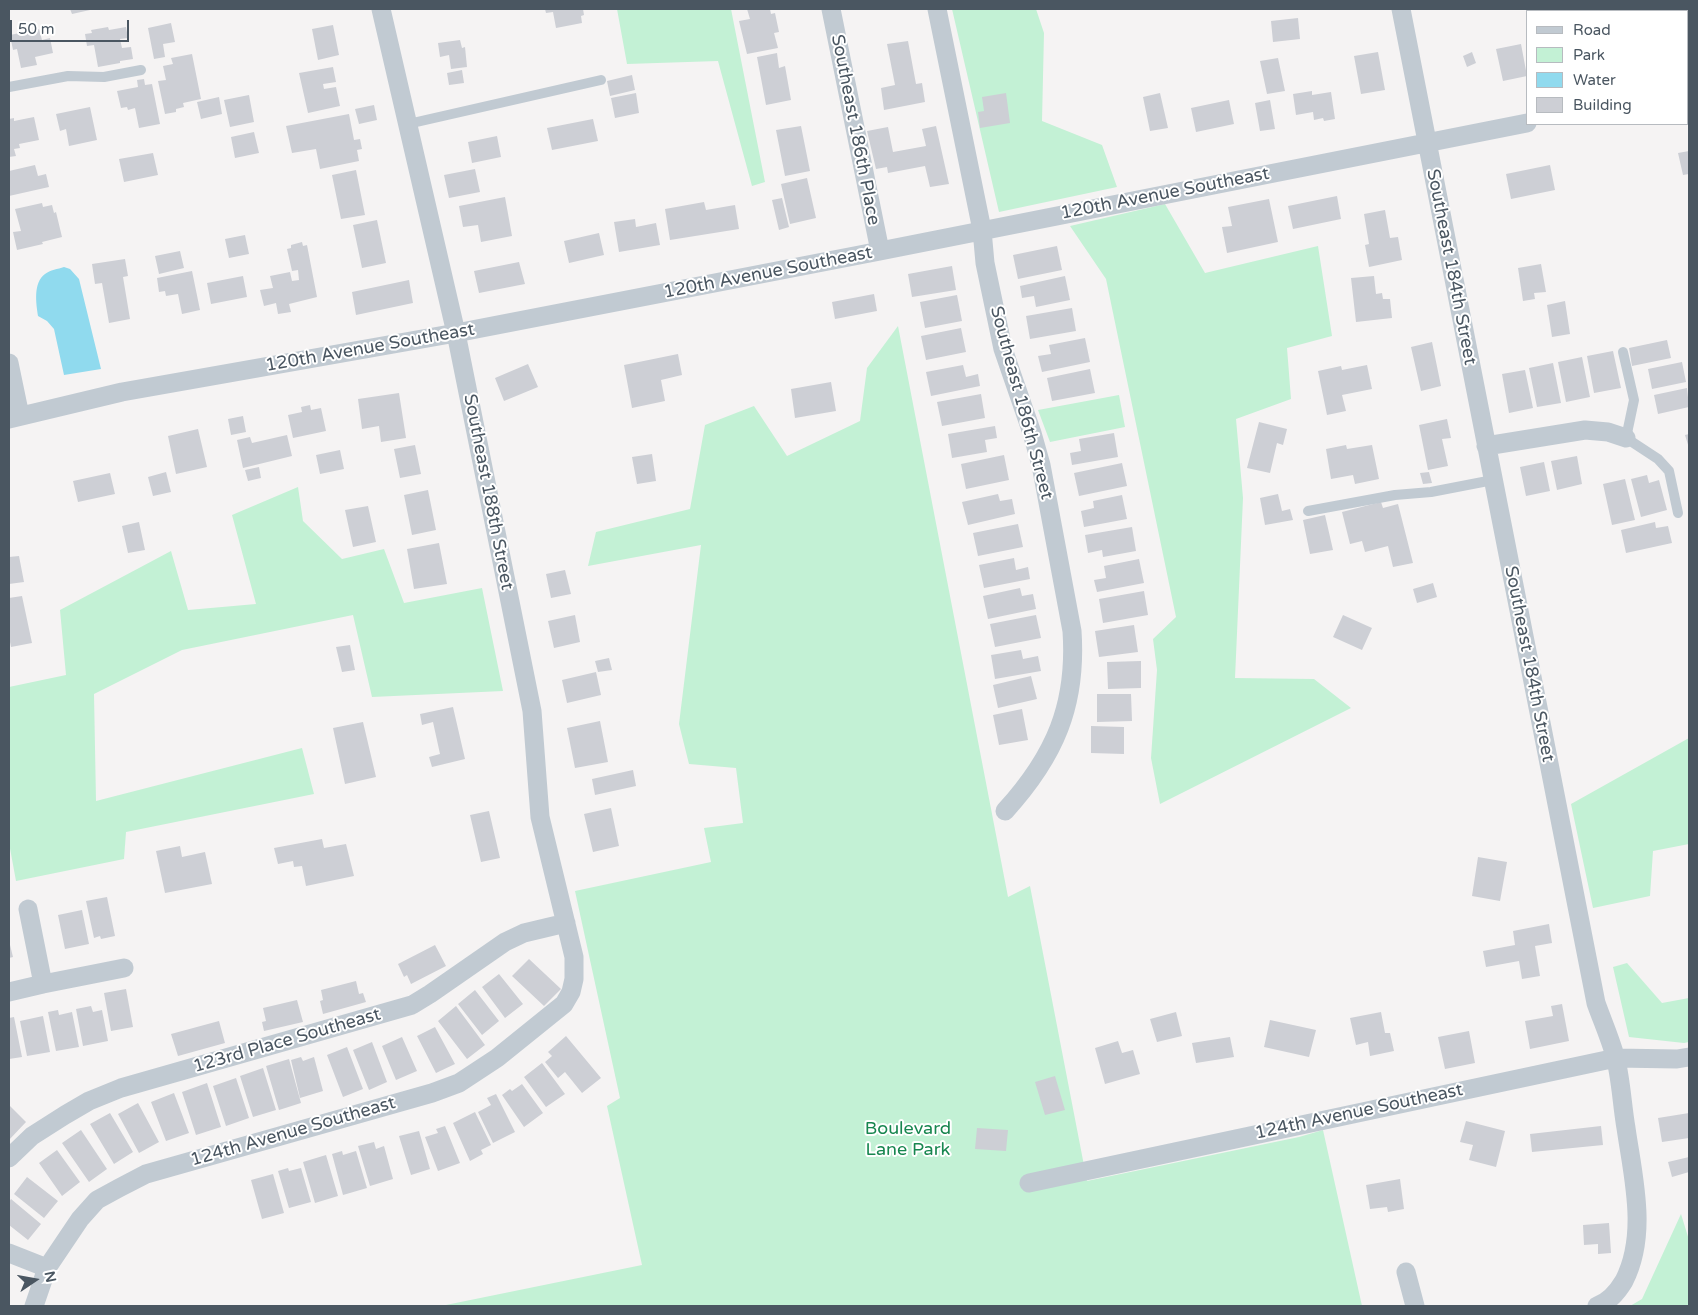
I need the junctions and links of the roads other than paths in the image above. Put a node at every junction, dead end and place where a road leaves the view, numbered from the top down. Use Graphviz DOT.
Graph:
graph roads {
  1 [pos="381,9"];
  2 [pos="831,9"];
  3 [pos="937,9"];
  4 [pos="1401,9"];
  5 [pos="140,70"];
  6 [pos="601,80"];
  7 [pos="9,87"];
  8 [pos="1526,123"];
  9 [pos="408,124"];
  10 [pos="1426,143"];
  11 [pos="982,230"];
  12 [pos="880,252"];
  13 [pos="456,333"];
  14 [pos="1622,352"];
  15 [pos="9,363"];
  16 [pos="14,417"];
  17 [pos="1626,438"];
  18 [pos="1486,446"];
  19 [pos="1493,480"];
  20 [pos="1308,511"];
  21 [pos="1678,513"];
  22 [pos="1005,811"];
  23 [pos="28,908"];
  24 [pos="566,923"];
  25 [pos="124,968"];
  26 [pos="574,979"];
  27 [pos="42,984"];
  28 [pos="9,992"];
  29 [pos="1689,1057"];
  30 [pos="1616,1058"];
  31 [pos="9,1158"];
  32 [pos="1030,1183"];
  33 [pos="9,1253"];
  34 [pos="47,1268"];
  35 [pos="1406,1272"];
  36 [pos="34,1306"];
  37 [pos="1415,1306"];
  38 [pos="1597,1306"];
  1 -- 9 [label="street, Southeast 188th Street"];
  2 -- 12 [label="street, Southeast 186th Place"];
  3 -- 11 [label="street, Southeast 186th Street"];
  4 -- 10 [label="street, Southeast 184th Street"];
  5 -- 7 [label="lane"];
  6 -- 9 [label="lane"];
  8 -- 10 [label="street, 120th Avenue Southeast"];
  9 -- 13 [label="street, Southeast 188th Street"];
  10 -- 11 [label="street, 120th Avenue Southeast"];
  10 -- 18 [label="street, Southeast 184th Street"];
  11 -- 12 [label="street, 120th Avenue Southeast"];
  11 -- 22 [label="street, Southeast 186th Street"];
  12 -- 13 [label="street, 120th Avenue Southeast"];
  13 -- 16 [label="street, 120th Avenue Southeast"];
  13 -- 24 [label="street, Southeast 188th Street"];
  14 -- 17 [label="lane"];
  15 -- 16 [label="street"];
  17 -- 18 [label="street"];
  17 -- 21 [label="lane"];
  18 -- 19 [label="street, Southeast 184th Street"];
  19 -- 20 [label="lane"];
  19 -- 30 [label="street, Southeast 184th Street"];
  23 -- 27 [label="street"];
  24 -- 26 [label="street, Southeast 188th Street"];
  24 -- 31 [label="street, 123rd Place Southeast"];
  25 -- 27 [label="street"];
  26 -- 34 [label="street, 124th Avenue Southeast"];
  27 -- 28 [label="street"];
  29 -- 30 [label="street, 124th Avenue Southeast"];
  30 -- 32 [label="street, 124th Avenue Southeast"];
  30 -- 38 [label="street, Southeast 184th Street"];
  33 -- 34 [label="street"];
  34 -- 36 [label="street, 124th Avenue Southeast"];
  35 -- 37 [label="street"];
}
